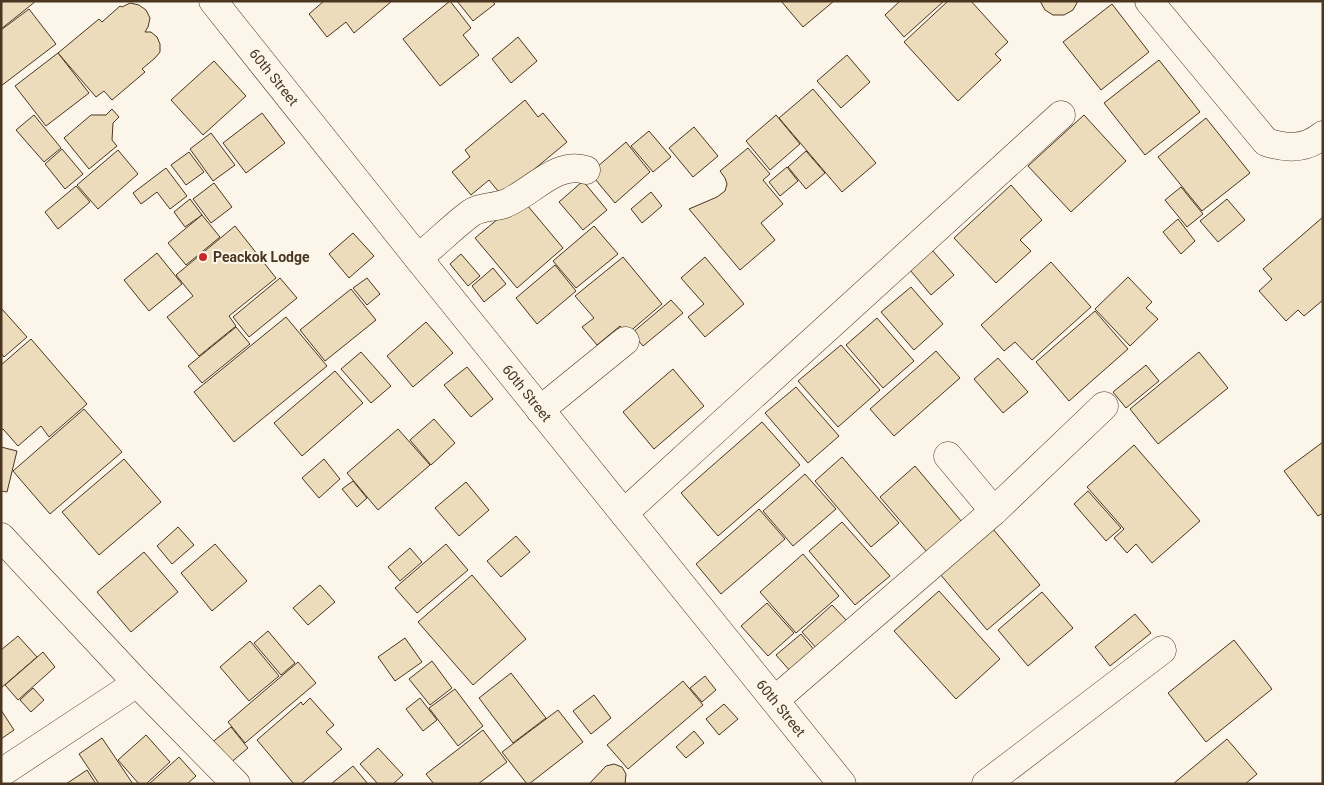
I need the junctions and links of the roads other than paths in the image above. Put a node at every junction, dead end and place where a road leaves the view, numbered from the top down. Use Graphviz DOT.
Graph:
graph roads {
  1 [pos="214,1"];
  2 [pos="1149,1"];
  3 [pos="1061,115"];
  4 [pos="1323,135"];
  5 [pos="586,170"];
  6 [pos="418,258"];
  7 [pos="625,341"];
  8 [pos="1104,406"];
  9 [pos="540,410"];
  10 [pos="948,456"];
  11 [pos="994,511"];
  12 [pos="624,513"];
  13 [pos="1,537"];
  14 [pos="1162,650"];
  15 [pos="137,683"];
  16 [pos="775,700"];
  17 [pos="1,773"];
  18 [pos="236,784"];
  19 [pos="842,784"];
  20 [pos="986,784"];
  1 -- 6 [label="street, 60th Street"];
  2 -- 4 [label="street"];
  3 -- 12 [label="street"];
  5 -- 6 [label="street"];
  6 -- 9 [label="street, 60th Street"];
  7 -- 9 [label="street"];
  8 -- 11 [label="street"];
  9 -- 12 [label="street, 60th Street"];
  10 -- 11 [label="street"];
  11 -- 16 [label="street"];
  12 -- 16 [label="street, 60th Street"];
  13 -- 15 [label="street"];
  14 -- 20 [label="street"];
  15 -- 17 [label="street"];
  15 -- 18 [label="street"];
  16 -- 19 [label="street, 60th Street"];
}
